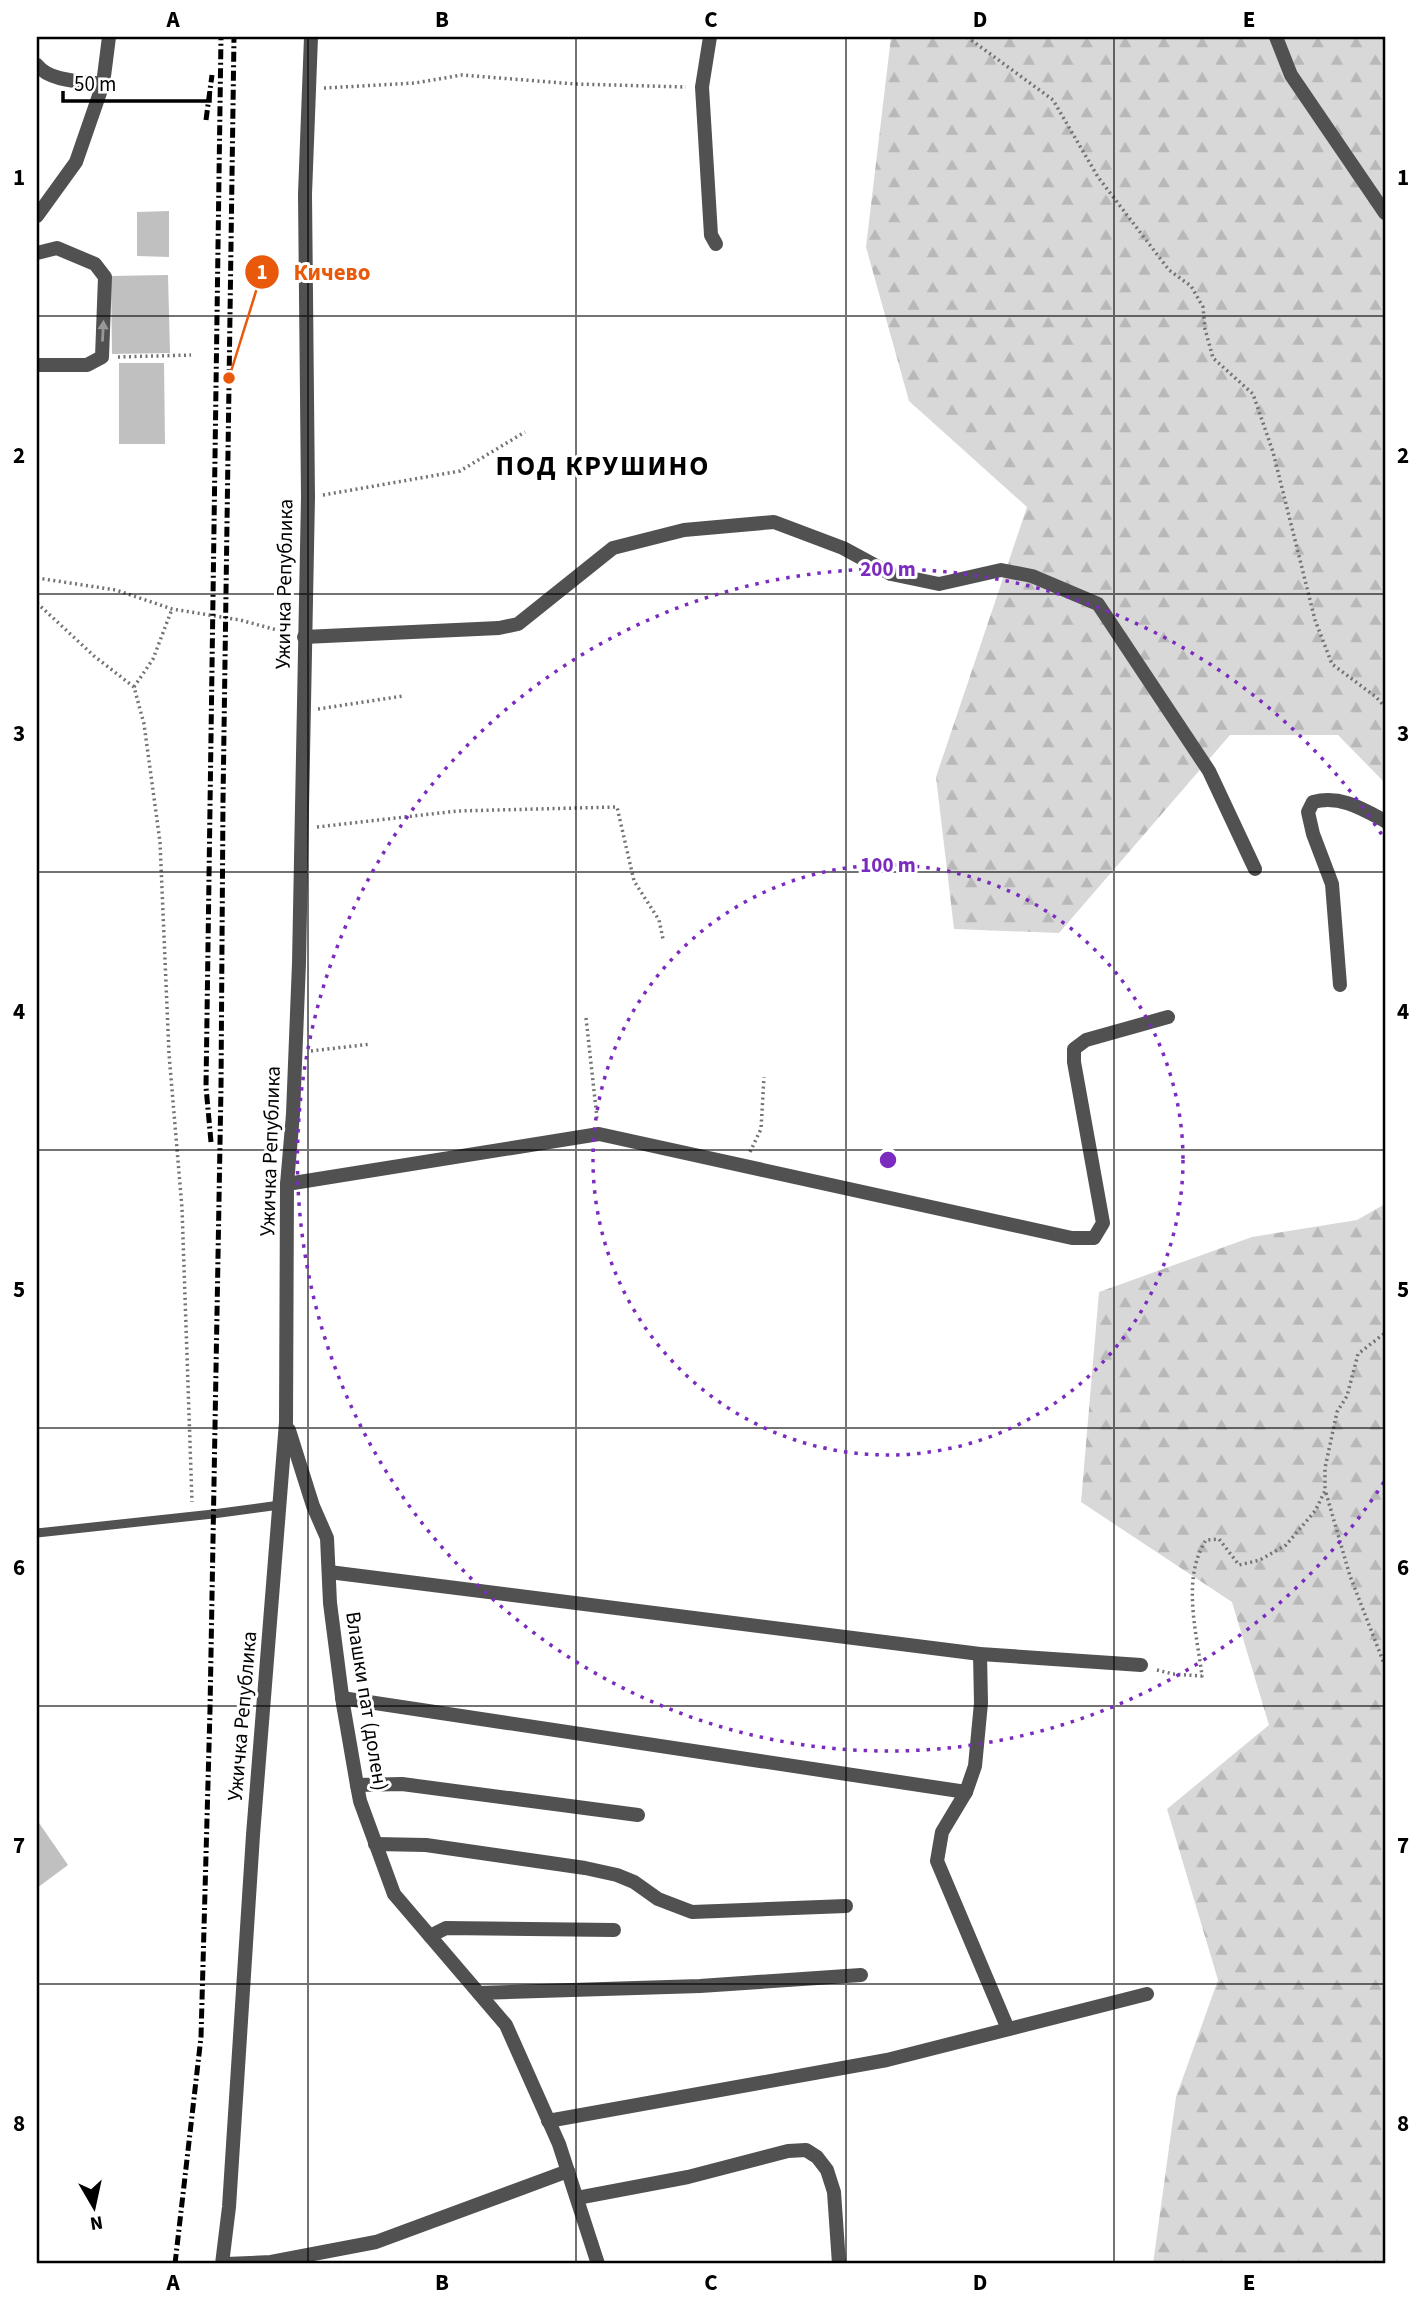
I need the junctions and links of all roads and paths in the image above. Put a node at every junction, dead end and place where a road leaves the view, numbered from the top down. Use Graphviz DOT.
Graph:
graph roads {
  1 [pos="109,37"];
  2 [pos="311,37"];
  3 [pos="710,37"];
  4 [pos="967,37"];
  5 [pos="1276,37"];
  6 [pos="37,65"];
  7 [pos="103,85"];
  8 [pos="702,88"];
  9 [pos="310,89"];
  10 [pos="1385,213"];
  11 [pos="37,216"];
  12 [pos="716,244"];
  13 [pos="37,253"];
  14 [pos="191,355"];
  15 [pos="102,357"];
  16 [pos="37,365"];
  17 [pos="525,432"];
  18 [pos="308,497"];
  19 [pos="37,578"];
  20 [pos="37,603"];
  21 [pos="172,609"];
  22 [pos="304,637"];
  23 [pos="134,687"];
  24 [pos="403,696"];
  25 [pos="1385,707"];
  26 [pos="303,711"];
  27 [pos="1385,821"];
  28 [pos="301,829"];
  29 [pos="1255,869"];
  30 [pos="663,939"];
  31 [pos="1340,985"];
  32 [pos="1168,1017"];
  33 [pos="586,1018"];
  34 [pos="371,1044"];
  35 [pos="295,1054"];
  36 [pos="764,1076"];
  37 [pos="599,1133"];
  38 [pos="744,1166"];
  39 [pos="287,1184"];
  40 [pos="1385,1333"];
  41 [pos="286,1422"];
  42 [pos="1325,1491"];
  43 [pos="280,1505"];
  44 [pos="192,1517"];
  45 [pos="37,1534"];
  46 [pos="329,1572"];
  47 [pos="980,1654"];
  48 [pos="1141,1665"];
  49 [pos="1385,1666"];
  50 [pos="342,1698"];
  51 [pos="357,1785"];
  52 [pos="966,1792"];
  53 [pos="638,1815"];
  54 [pos="375,1844"];
  55 [pos="846,1906"];
  56 [pos="614,1930"];
  57 [pos="430,1936"];
  58 [pos="861,1975"];
  59 [pos="479,1993"];
  60 [pos="1147,1994"];
  61 [pos="1008,2029"];
  62 [pos="548,2121"];
  63 [pos="568,2171"];
  64 [pos="577,2198"];
  65 [pos="224,2264"];
  66 [pos="598,2264"];
  67 [pos="839,2264"];
  1 -- 7 [label="street"];
  2 -- 9 [label="street, Ужичка Република"];
  3 -- 8 [label="street"];
  4 -- 25 [label="path"];
  5 -- 10 [label="street"];
  6 -- 7 [label="street"];
  7 -- 11 [label="street"];
  8 -- 9 [label="path"];
  8 -- 12 [label="street"];
  9 -- 18 [label="street, Ужичка Република"];
  15 -- 13 [label="street, one-way"];
  14 -- 15 [label="path"];
  15 -- 16 [label="street"];
  17 -- 18 [label="path"];
  18 -- 22 [label="street, Ужичка Република"];
  19 -- 21 [label="path"];
  20 -- 23 [label="path"];
  21 -- 22 [label="path"];
  21 -- 23 [label="path"];
  22 -- 26 [label="street, Ужичка Република"];
  22 -- 29 [label="street"];
  23 -- 44 [label="path"];
  24 -- 26 [label="path"];
  26 -- 28 [label="street, Ужичка Република"];
  27 -- 31 [label="street"];
  28 -- 30 [label="path"];
  28 -- 35 [label="street, Ужичка Република"];
  32 -- 38 [label="street"];
  33 -- 37 [label="path"];
  34 -- 35 [label="path"];
  35 -- 39 [label="street, Ужичка Република"];
  36 -- 38 [label="path"];
  37 -- 38 [label="street"];
  37 -- 39 [label="street"];
  39 -- 41 [label="street, Ужичка Република"];
  40 -- 42 [label="path"];
  41 -- 43 [label="street, Ужичка Република"];
  41 -- 46 [label="street, Влашки пат (долен)"];
  42 -- 48 [label="path"];
  42 -- 49 [label="path"];
  43 -- 44 [label="lane"];
  43 -- 65 [label="street, Ужичка Република"];
  44 -- 45 [label="lane"];
  46 -- 47 [label="street"];
  46 -- 50 [label="street, Влашки пат (долен)"];
  47 -- 48 [label="street"];
  47 -- 52 [label="street"];
  50 -- 51 [label="street, Влашки пат (долен)"];
  50 -- 52 [label="street"];
  51 -- 53 [label="street"];
  51 -- 54 [label="street, Влашки пат (долен)"];
  52 -- 61 [label="street"];
  54 -- 55 [label="street"];
  54 -- 57 [label="street, Влашки пат (долен)"];
  56 -- 57 [label="street"];
  57 -- 59 [label="street, Влашки пат (долен)"];
  58 -- 59 [label="street"];
  59 -- 62 [label="street, Влашки пат (долен)"];
  60 -- 61 [label="street"];
  61 -- 62 [label="street"];
  62 -- 63 [label="street, Влашки пат (долен)"];
  63 -- 64 [label="street, Влашки пат (долен)"];
  63 -- 65 [label="street"];
  64 -- 66 [label="street, Влашки пат (долен)"];
  64 -- 67 [label="street"];
}
